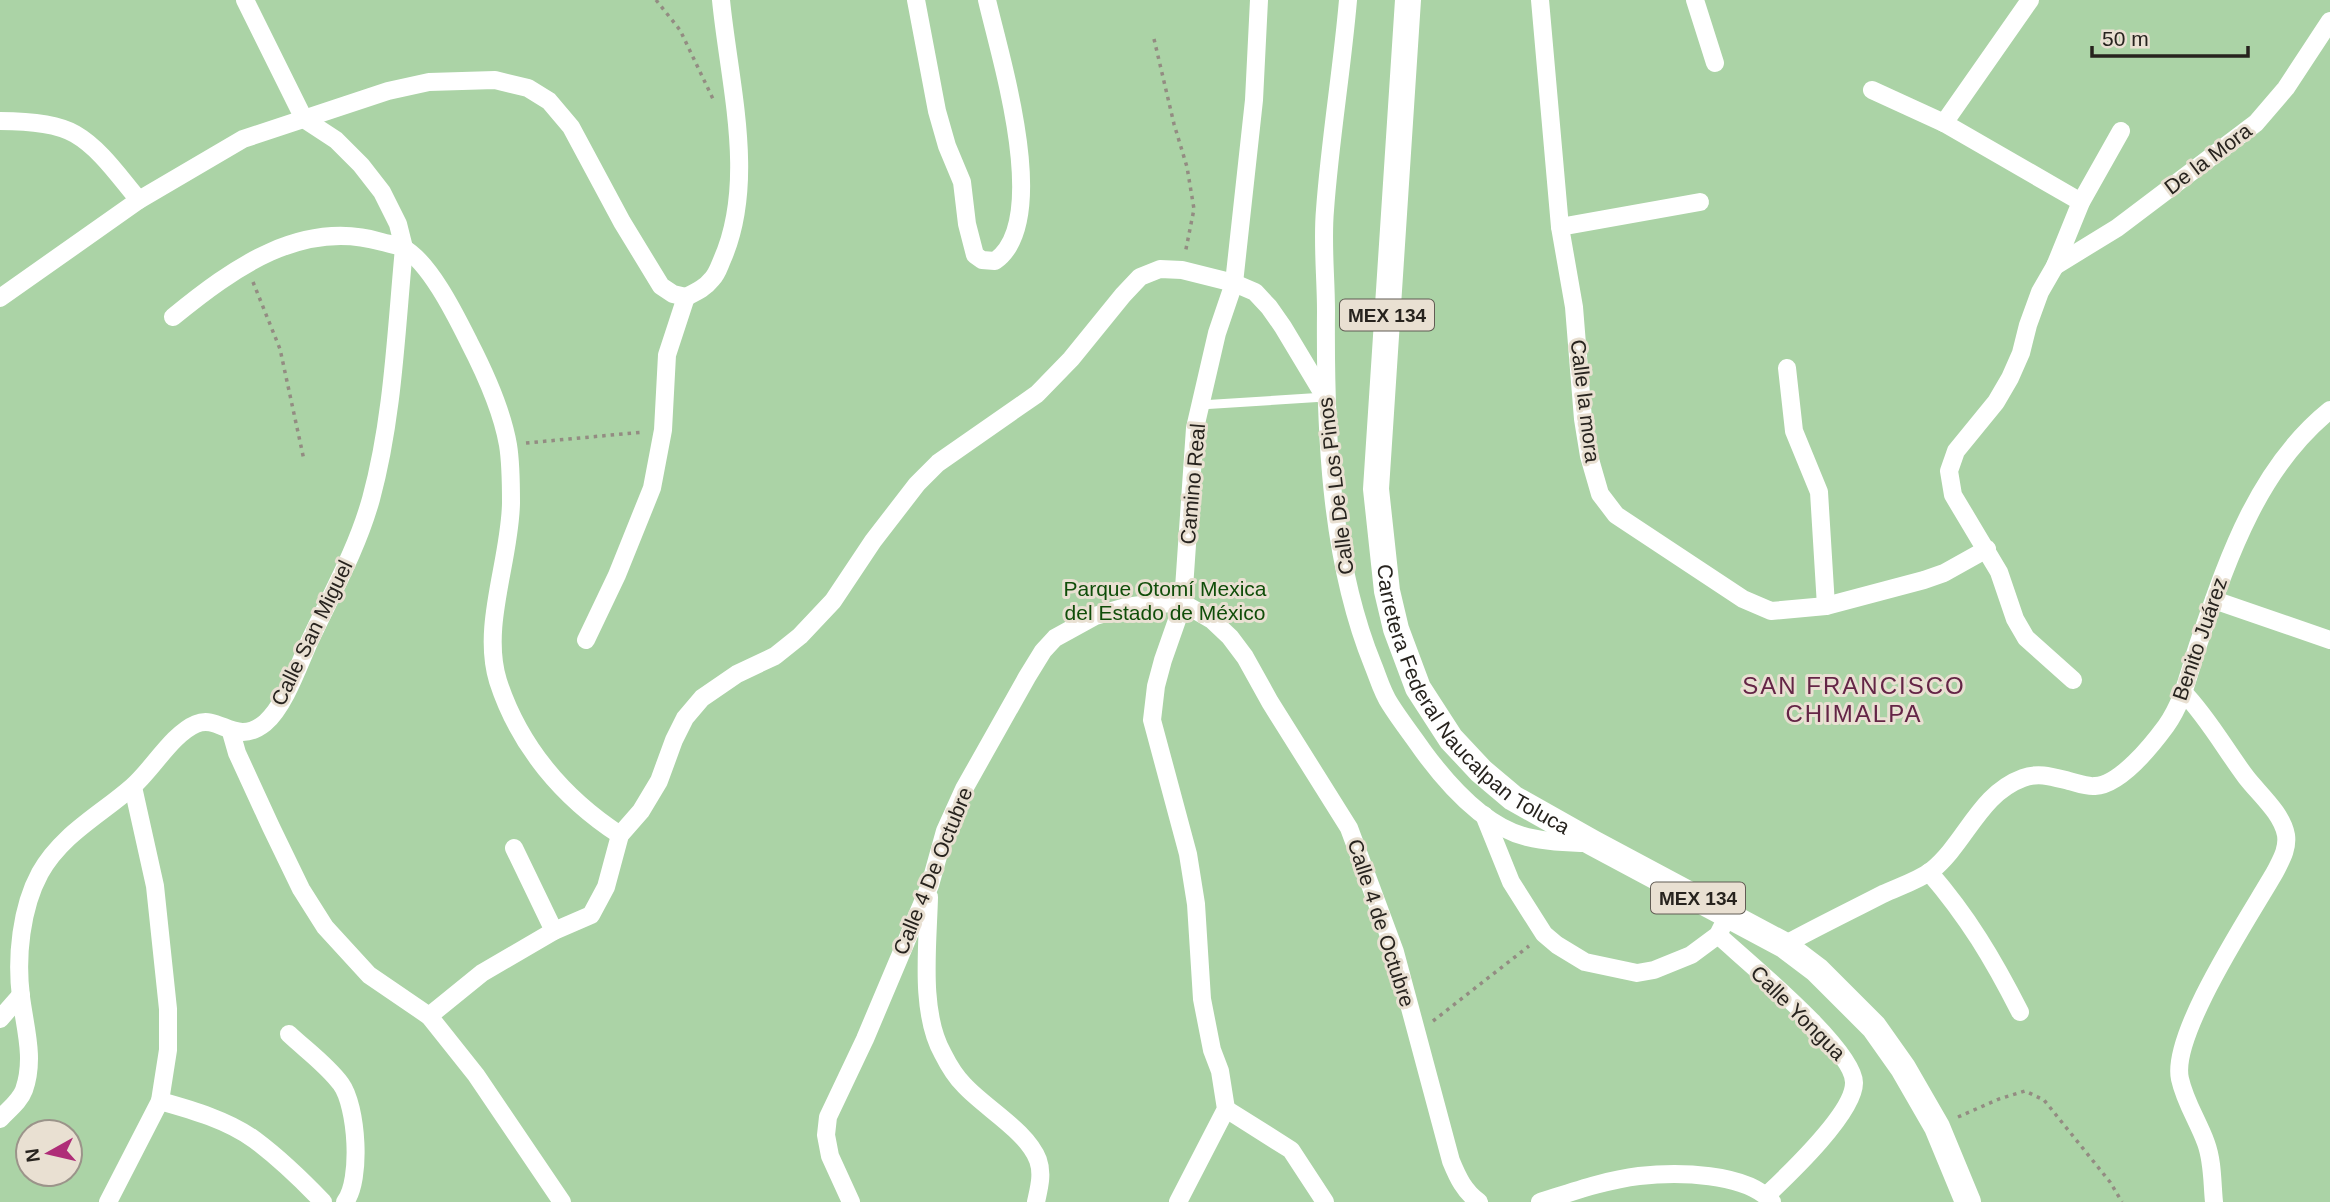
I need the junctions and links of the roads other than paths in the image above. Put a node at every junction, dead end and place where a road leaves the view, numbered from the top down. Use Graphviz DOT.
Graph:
graph roads {
  1 [pos="244,0"];
  2 [pos="720,0"];
  3 [pos="916,0"];
  4 [pos="987,0"];
  5 [pos="1259,0"];
  6 [pos="1348,0"];
  7 [pos="1408,0"];
  8 [pos="1540,0"];
  9 [pos="1695,0"];
  10 [pos="2031,0"];
  11 [pos="2330,21"];
  12 [pos="1715,63"];
  13 [pos="1872,90"];
  14 [pos="304,119"];
  15 [pos="0,121"];
  16 [pos="1944,123"];
  17 [pos="2122,131"];
  18 [pos="139,200"];
  19 [pos="1700,202"];
  20 [pos="2081,202"];
  21 [pos="1560,227"];
  22 [pos="404,248"];
  23 [pos="2055,265"];
  24 [pos="1234,283"];
  25 [pos="686,297"];
  26 [pos="0,298"];
  27 [pos="173,317"];
  28 [pos="1787,368"];
  29 [pos="1325,397"];
  30 [pos="1200,405"];
  31 [pos="2330,410"];
  32 [pos="1987,550"];
  33 [pos="2214,600"];
  34 [pos="1184,603"];
  35 [pos="1826,606"];
  36 [pos="586,640"];
  37 [pos="2330,640"];
  38 [pos="2073,680"];
  39 [pos="2184,693"];
  40 [pos="232,732"];
  41 [pos="133,787"];
  42 [pos="1484,815"];
  43 [pos="620,835"];
  44 [pos="1593,843"];
  45 [pos="514,848"];
  46 [pos="1929,872"];
  47 [pos="930,885"];
  48 [pos="1723,925"];
  49 [pos="554,932"];
  50 [pos="1784,944"];
  51 [pos="21,995"];
  52 [pos="2020,1012"];
  53 [pos="429,1016"];
  54 [pos="0,1019"];
  55 [pos="289,1034"];
  56 [pos="160,1101"];
  57 [pos="1226,1109"];
  58 [pos="0,1118"];
  59 [pos="1770,1199"];
  60 [pos="108,1202"];
  61 [pos="323,1202"];
  62 [pos="345,1202"];
  63 [pos="562,1202"];
  64 [pos="851,1202"];
  65 [pos="1036,1202"];
  66 [pos="1178,1202"];
  67 [pos="1325,1202"];
  68 [pos="1479,1202"];
  69 [pos="1540,1202"];
  70 [pos="1968,1202"];
  71 [pos="2214,1202"];
  1 -- 14 [label="street"];
  2 -- 25 [label="street"];
  3 -- 4 [label="street"];
  5 -- 24 [label="street, Camino Real"];
  6 -- 29 [label="street, Calle De Los Pinos"];
  7 -- 44 [label="main road, Carretera Federal Naucalpan Toluca / MEX 134"];
  8 -- 21 [label="street, Calle la mora"];
  9 -- 12 [label="street"];
  10 -- 16 [label="street"];
  11 -- 23 [label="street, De la Mora"];
  13 -- 16 [label="street"];
  14 -- 18 [label="street"];
  14 -- 22 [label="street, Calle San Miguel"];
  14 -- 25 [label="street"];
  15 -- 18 [label="street"];
  16 -- 20 [label="street"];
  17 -- 20 [label="street"];
  18 -- 26 [label="street"];
  19 -- 21 [label="street"];
  20 -- 23 [label="street"];
  21 -- 35 [label="street, Calle la mora"];
  22 -- 27 [label="street"];
  22 -- 40 [label="street, Calle San Miguel"];
  22 -- 43 [label="street"];
  23 -- 32 [label="street"];
  24 -- 29 [label="street"];
  24 -- 30 [label="street, Camino Real"];
  24 -- 43 [label="street"];
  25 -- 36 [label="street"];
  28 -- 35 [label="street"];
  29 -- 30 [label="lane"];
  29 -- 42 [label="street, Calle De Los Pinos"];
  30 -- 34 [label="street, Camino Real"];
  31 -- 33 [label="street, Benito Juárez"];
  32 -- 35 [label="street, Calle la mora"];
  32 -- 38 [label="street"];
  33 -- 37 [label="street"];
  33 -- 39 [label="street, Benito Juárez"];
  34 -- 47 [label="street, Calle 4 De Octubre"];
  34 -- 57 [label="street, Camino Real"];
  34 -- 68 [label="street, Calle 4 de Octubre"];
  39 -- 46 [label="street, Benito Juárez"];
  39 -- 71 [label="street"];
  40 -- 41 [label="street"];
  40 -- 53 [label="street"];
  41 -- 51 [label="street"];
  41 -- 56 [label="street"];
  42 -- 44 [label="street, Calle De Los Pinos"];
  42 -- 48 [label="street"];
  43 -- 49 [label="street"];
  44 -- 48 [label="main road, Carretera Federal Naucalpan Toluca / MEX 134"];
  45 -- 49 [label="street"];
  46 -- 50 [label="street, Benito Juárez"];
  46 -- 52 [label="street"];
  47 -- 64 [label="street, Calle 4 De Octubre"];
  47 -- 65 [label="street"];
  48 -- 50 [label="main road, Carretera Federal Naucalpan Toluca / MEX 134"];
  48 -- 59 [label="street, Calle Yongua"];
  49 -- 53 [label="street"];
  50 -- 70 [label="main road, Carretera Federal Naucalpan Toluca / MEX 134"];
  51 -- 54 [label="street"];
  51 -- 58 [label="street"];
  53 -- 63 [label="street"];
  55 -- 62 [label="street"];
  56 -- 60 [label="street"];
  56 -- 61 [label="street"];
  57 -- 66 [label="street"];
  57 -- 67 [label="street"];
  59 -- 69 [label="street"];
}
